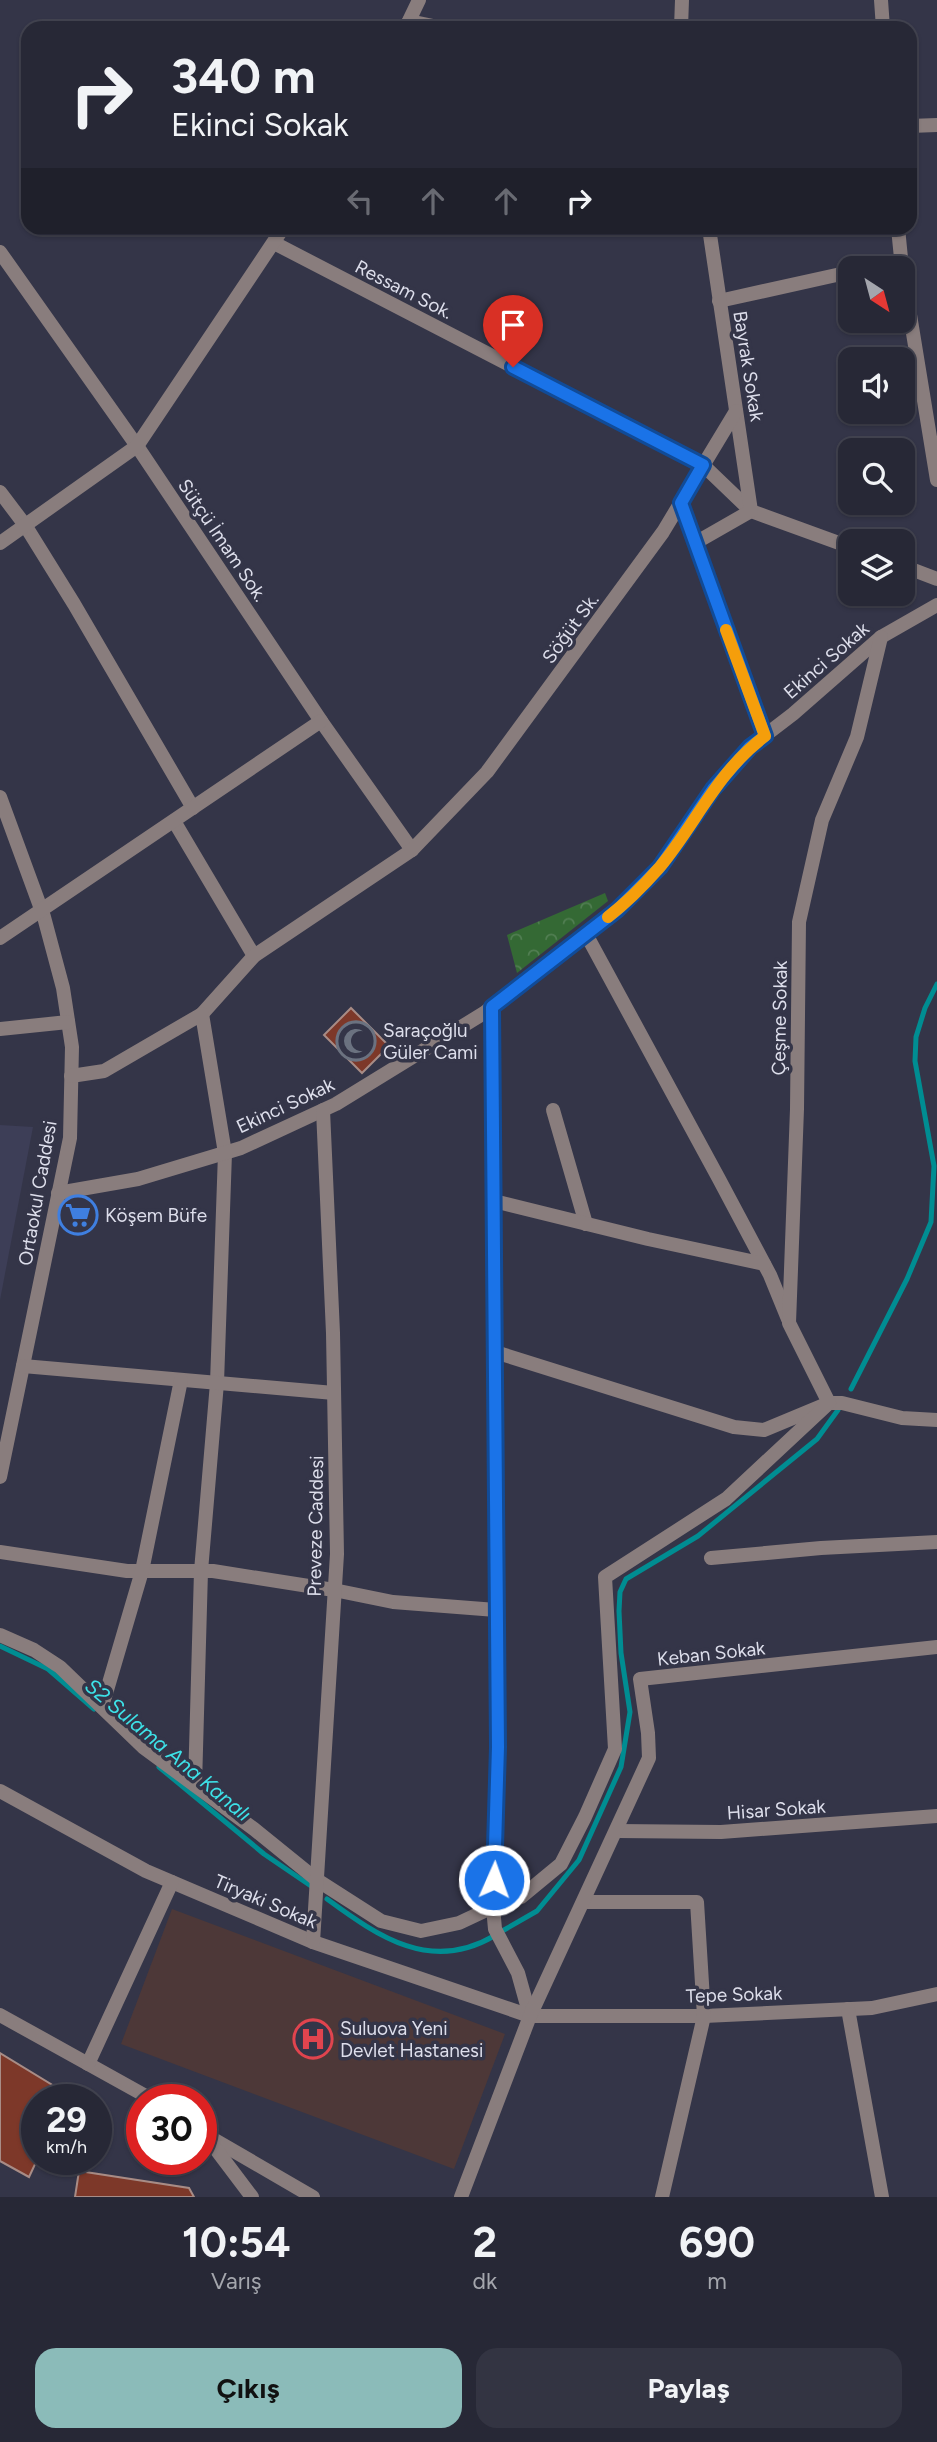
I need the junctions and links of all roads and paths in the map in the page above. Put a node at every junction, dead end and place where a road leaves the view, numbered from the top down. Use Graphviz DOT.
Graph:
graph roads {
  1 [pos="419,0"];
  2 [pos="682,0"];
  3 [pos="881,0"];
  4 [pos="408,21"];
  5 [pos="681,21"];
  6 [pos="882,21"];
  7 [pos="937,125"];
  8 [pos="917,126"];
  9 [pos="279,235"];
  10 [pos="710,235"];
  11 [pos="899,235"];
  12 [pos="274,243"];
  13 [pos="0,252"];
  14 [pos="901,256"];
  15 [pos="838,275"];
  16 [pos="719,301"];
  17 [pos="913,333"];
  18 [pos="736,411"];
  19 [pos="137,446"];
  20 [pos="703,465"];
  21 [pos="937,480"];
  22 [pos="0,492"];
  23 [pos="681,503"];
  24 [pos="751,511"];
  25 [pos="25,526"];
  26 [pos="0,542"];
  27 [pos="695,543"];
  28 [pos="838,543"];
  29 [pos="915,571"];
  30 [pos="937,579"];
  31 [pos="937,605"];
  32 [pos="881,637"];
  33 [pos="321,721"];
  34 [pos="765,736"];
  35 [pos="0,797"];
  36 [pos="193,808"];
  37 [pos="174,821"];
  38 [pos="412,850"];
  39 [pos="41,911"];
  40 [pos="586,934"];
  41 [pos="0,938"];
  42 [pos="254,956"];
  43 [pos="492,1007"];
  44 [pos="202,1014"];
  45 [pos="68,1022"];
  46 [pos="0,1029"];
  47 [pos="71,1076"];
  48 [pos="323,1110"];
  49 [pos="552,1110"];
  50 [pos="225,1153"];
  51 [pos="58,1193"];
  52 [pos="494,1201"];
  53 [pos="586,1224"];
  54 [pos="764,1264"];
  55 [pos="789,1323"];
  56 [pos="495,1352"];
  57 [pos="23,1366"];
  58 [pos="181,1380"];
  59 [pos="216,1383"];
  60 [pos="334,1393"];
  61 [pos="829,1403"];
  62 [pos="937,1420"];
  63 [pos="0,1477"];
  64 [pos="937,1542"];
  65 [pos="0,1552"];
  66 [pos="710,1558"];
  67 [pos="142,1571"];
  68 [pos="201,1571"];
  69 [pos="334,1590"];
  70 [pos="496,1610"];
  71 [pos="0,1635"];
  72 [pos="937,1647"];
  73 [pos="102,1707"];
  74 [pos="195,1785"];
  75 [pos="0,1791"];
  76 [pos="937,1816"];
  77 [pos="617,1831"];
  78 [pos="317,1880"];
  79 [pos="172,1882"];
  80 [pos="584,1902"];
  81 [pos="493,1907"];
  82 [pos="313,1942"];
  83 [pos="937,1994"];
  84 [pos="848,2009"];
  85 [pos="0,2015"];
  86 [pos="530,2016"];
  87 [pos="704,2016"];
  88 [pos="88,2064"];
  89 [pos="126,2085"];
  90 [pos="217,2142"];
  91 [pos="217,2152"];
  92 [pos="252,2197"];
  93 [pos="313,2197"];
  94 [pos="461,2197"];
  95 [pos="662,2197"];
  96 [pos="882,2197"];
  1 -- 4 [label="street"];
  2 -- 5 [label="street"];
  3 -- 6 [label="street"];
  7 -- 8 [label="street"];
  9 -- 12 [label="street"];
  10 -- 16 [label="street, Bayrak Sokak"];
  11 -- 14 [label="street"];
  12 -- 19 [label="street"];
  12 -- 20 [label="street, Ressam Sok."];
  13 -- 19 [label="street, Sütçü İmam Sok."];
  15 -- 16 [label="street"];
  16 -- 18 [label="street, Bayrak Sokak"];
  17 -- 21 [label="street"];
  18 -- 20 [label="street, Söğüt Sk."];
  18 -- 24 [label="street, Bayrak Sokak"];
  19 -- 25 [label="street"];
  19 -- 33 [label="street, Sütçü İmam Sok."];
  20 -- 23 [label="street, Söğüt Sk."];
  20 -- 24 [label="street, Ressam Sok."];
  22 -- 25 [label="street"];
  23 -- 27 [label="street"];
  23 -- 38 [label="street, Söğüt Sk."];
  24 -- 27 [label="street"];
  24 -- 28 [label="street"];
  25 -- 26 [label="street"];
  25 -- 36 [label="street"];
  27 -- 34 [label="street"];
  29 -- 30 [label="street"];
  31 -- 32 [label="street, Ekinci Sokak"];
  32 -- 34 [label="street, Ekinci Sokak"];
  32 -- 55 [label="street, Çeşme Sokak"];
  33 -- 36 [label="street"];
  33 -- 38 [label="street, Sütçü İmam Sok."];
  34 -- 40 [label="street, Ekinci Sokak"];
  35 -- 39 [label="street, Ortaokul Caddesi"];
  36 -- 37 [label="street"];
  37 -- 39 [label="street"];
  37 -- 42 [label="street"];
  38 -- 42 [label="street"];
  39 -- 41 [label="street"];
  39 -- 45 [label="street, Ortaokul Caddesi"];
  40 -- 43 [label="street, Ekinci Sokak"];
  40 -- 54 [label="street"];
  42 -- 44 [label="street"];
  43 -- 48 [label="street, Ekinci Sokak"];
  43 -- 52 [label="street"];
  44 -- 47 [label="street"];
  44 -- 50 [label="street"];
  45 -- 46 [label="street"];
  45 -- 47 [label="street, Ortaokul Caddesi"];
  47 -- 51 [label="street, Ortaokul Caddesi"];
  48 -- 50 [label="street, Ekinci Sokak"];
  48 -- 60 [label="street, Preveze Caddesi"];
  49 -- 53 [label="street"];
  50 -- 51 [label="street, Ekinci Sokak"];
  50 -- 59 [label="street"];
  51 -- 57 [label="street, Ortaokul Caddesi"];
  52 -- 53 [label="street"];
  52 -- 56 [label="street"];
  53 -- 54 [label="street"];
  54 -- 55 [label="street"];
  55 -- 61 [label="street, Çeşme Sokak"];
  56 -- 61 [label="street"];
  56 -- 70 [label="street"];
  57 -- 58 [label="street"];
  57 -- 63 [label="street, Ortaokul Caddesi"];
  58 -- 59 [label="street"];
  58 -- 67 [label="street"];
  59 -- 60 [label="street"];
  59 -- 68 [label="street"];
  60 -- 69 [label="street, Preveze Caddesi"];
  61 -- 62 [label="street"];
  61 -- 81 [label="street"];
  64 -- 66 [label="street"];
  65 -- 67 [label="street"];
  67 -- 68 [label="street"];
  67 -- 73 [label="street"];
  68 -- 69 [label="street"];
  68 -- 74 [label="street"];
  69 -- 70 [label="street"];
  69 -- 78 [label="street, Preveze Caddesi"];
  70 -- 81 [label="street"];
  71 -- 73 [label="street"];
  72 -- 77 [label="street, Keban Sokak"];
  73 -- 74 [label="street"];
  74 -- 78 [label="street"];
  75 -- 79 [label="street, Tiryaki Sokak"];
  76 -- 77 [label="street, Hisar Sokak"];
  77 -- 80 [label="street, Keban Sokak"];
  78 -- 81 [label="street"];
  78 -- 82 [label="street, Preveze Caddesi"];
  79 -- 82 [label="street, Tiryaki Sokak"];
  79 -- 88 [label="street"];
  80 -- 86 [label="street, Keban Sokak"];
  80 -- 87 [label="street"];
  81 -- 86 [label="street"];
  82 -- 86 [label="street, Tiryaki Sokak"];
  83 -- 84 [label="street, Tepe Sokak"];
  84 -- 87 [label="street, Tepe Sokak"];
  84 -- 96 [label="street"];
  85 -- 88 [label="street"];
  86 -- 87 [label="street, Tepe Sokak"];
  86 -- 94 [label="street, Keban Sokak"];
  87 -- 95 [label="street"];
  88 -- 89 [label="street"];
  90 -- 93 [label="street"];
  91 -- 92 [label="street"];
}
